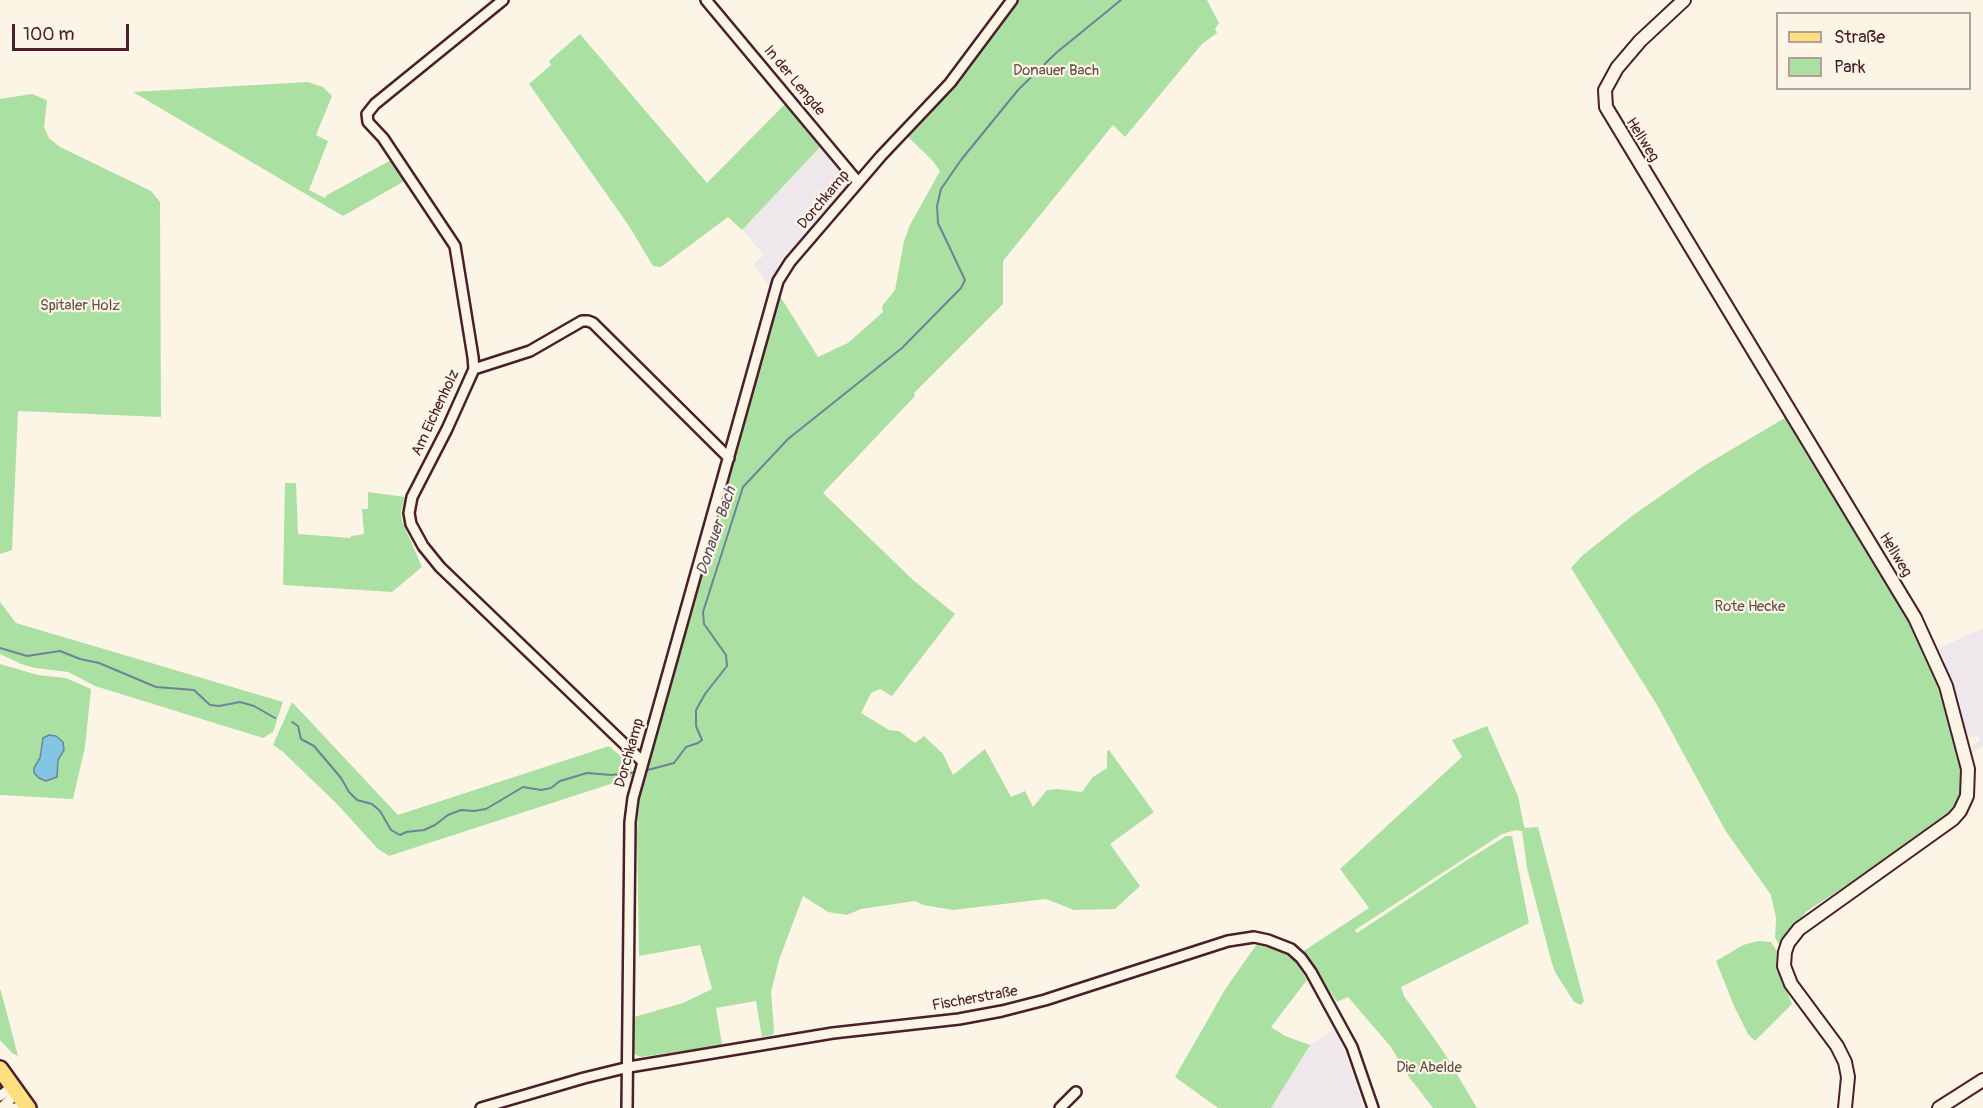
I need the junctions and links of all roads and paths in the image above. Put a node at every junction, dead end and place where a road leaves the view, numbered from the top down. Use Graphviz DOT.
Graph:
graph roads {
  1 [pos="503,0"];
  2 [pos="706,0"];
  3 [pos="1012,0"];
  4 [pos="1684,0"];
  5 [pos="858,182"];
  6 [pos="474,369"];
  7 [pos="729,458"];
  8 [pos="641,769"];
  9 [pos="629,1067"];
  10 [pos="0,1069"];
  11 [pos="1983,1080"];
  12 [pos="15,1089"];
  13 [pos="1076,1092"];
  14 [pos="0,1096"];
  15 [pos="1,1108"];
  16 [pos="8,1108"];
  17 [pos="20,1108"];
  18 [pos="28,1108"];
  19 [pos="481,1108"];
  20 [pos="627,1108"];
  21 [pos="1060,1108"];
  22 [pos="1373,1108"];
  23 [pos="1845,1108"];
  24 [pos="1939,1108"];
  1 -- 6 [label="street, Am Eichenholz"];
  2 -- 5 [label="street, In der Lengde"];
  3 -- 5 [label="street, Dorchkamp"];
  4 -- 23 [label="street, Hellweg"];
  5 -- 7 [label="street, Dorchkamp"];
  6 -- 7 [label="street"];
  6 -- 8 [label="street, Am Eichenholz"];
  7 -- 8 [label="street, Dorchkamp"];
  8 -- 9 [label="street, Dorchkamp"];
  9 -- 19 [label="street, Fischerstraße"];
  9 -- 20 [label="street, Dorchkamp"];
  9 -- 22 [label="street, Fischerstraße"];
  10 -- 12 [label="main road"];
  11 -- 24 [label="street"];
  12 -- 14 [label="street"];
  12 -- 15 [label="street"];
  12 -- 18 [label="main road"];
  13 -- 21 [label="street"];
  16 -- 17 [label="street"];
}
